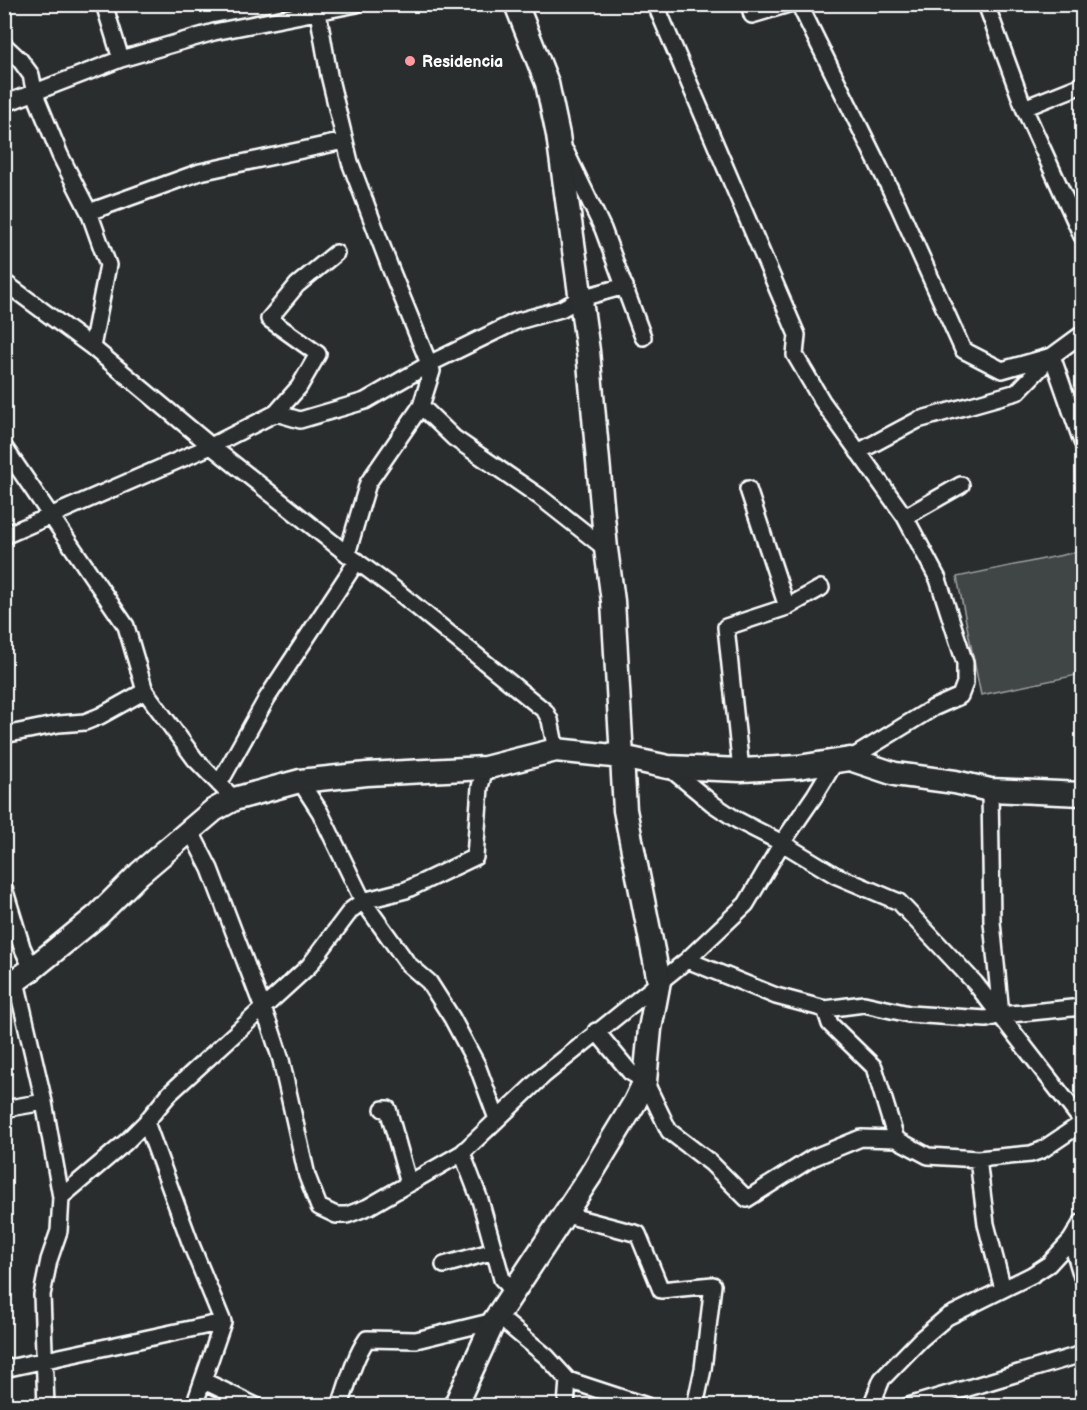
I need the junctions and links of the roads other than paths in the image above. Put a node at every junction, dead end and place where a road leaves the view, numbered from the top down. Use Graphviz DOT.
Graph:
graph roads {
  1 [pos="104,4"];
  2 [pos="357,4"];
  3 [pos="516,4"];
  4 [pos="654,4"];
  5 [pos="748,4"];
  6 [pos="789,4"];
  7 [pos="799,4"];
  8 [pos="986,4"];
  9 [pos="318,12"];
  10 [pos="4,45"];
  11 [pos="121,59"];
  12 [pos="1083,85"];
  13 [pos="35,94"];
  14 [pos="4,104"];
  15 [pos="1024,108"];
  16 [pos="558,135"];
  17 [pos="344,141"];
  18 [pos="89,212"];
  19 [pos="1083,236"];
  20 [pos="336,253"];
  21 [pos="4,282"];
  22 [pos="625,286"];
  23 [pos="581,298"];
  24 [pos="1083,334"];
  25 [pos="644,337"];
  26 [pos="92,347"];
  27 [pos="1052,356"];
  28 [pos="430,363"];
  29 [pos="421,406"];
  30 [pos="276,413"];
  31 [pos="1083,442"];
  32 [pos="211,446"];
  33 [pos="4,447"];
  34 [pos="858,452"];
  35 [pos="961,485"];
  36 [pos="748,489"];
  37 [pos="52,516"];
  38 [pos="905,517"];
  39 [pos="4,536"];
  40 [pos="606,549"];
  41 [pos="352,557"];
  42 [pos="820,588"];
  43 [pos="787,607"];
  44 [pos="146,691"];
  45 [pos="4,735"];
  46 [pos="556,750"];
  47 [pos="622,757"];
  48 [pos="842,761"];
  49 [pos="668,767"];
  50 [pos="485,768"];
  51 [pos="741,770"];
  52 [pos="300,781"];
  53 [pos="990,790"];
  54 [pos="226,792"];
  55 [pos="1083,794"];
  56 [pos="191,832"];
  57 [pos="782,843"];
  58 [pos="4,888"];
  59 [pos="363,901"];
  60 [pos="687,960"];
  61 [pos="18,980"];
  62 [pos="659,981"];
  63 [pos="1083,1007"];
  64 [pos="825,1009"];
  65 [pos="263,1010"];
  66 [pos="1001,1015"];
  67 [pos="596,1031"];
  68 [pos="645,1081"];
  69 [pos="45,1102"];
  70 [pos="4,1109"];
  71 [pos="383,1109"];
  72 [pos="497,1119"];
  73 [pos="146,1122"];
  74 [pos="1083,1122"];
  75 [pos="896,1139"];
  76 [pos="462,1153"];
  77 [pos="978,1159"];
  78 [pos="409,1184"];
  79 [pos="61,1197"];
  80 [pos="563,1214"];
  81 [pos="1083,1222"];
  82 [pos="1071,1240"];
  83 [pos="494,1251"];
  84 [pos="444,1265"];
  85 [pos="1083,1277"];
  86 [pos="1003,1289"];
  87 [pos="514,1291"];
  88 [pos="497,1319"];
  89 [pos="223,1322"];
  90 [pos="1083,1354"];
  91 [pos="46,1361"];
  92 [pos="4,1370"];
  93 [pos="568,1380"];
  94 [pos="204,1381"];
  95 [pos="46,1406"];
  96 [pos="194,1406"];
  97 [pos="256,1406"];
  98 [pos="340,1406"];
  99 [pos="455,1406"];
  100 [pos="566,1406"];
  101 [pos="647,1406"];
  102 [pos="695,1406"];
  103 [pos="871,1406"];
  104 [pos="908,1406"];
  1 -- 11 [label="street"];
  2 -- 9 [label="street"];
  3 -- 16 [label="street"];
  4 -- 34 [label="street"];
  5 -- 6 [label="street"];
  7 -- 27 [label="street"];
  8 -- 15 [label="street"];
  9 -- 11 [label="street"];
  9 -- 17 [label="street"];
  10 -- 13 [label="street"];
  11 -- 13 [label="street"];
  12 -- 15 [label="street"];
  13 -- 14 [label="street"];
  13 -- 18 [label="street"];
  15 -- 19 [label="street"];
  16 -- 22 [label="street"];
  16 -- 23 [label="street"];
  17 -- 18 [label="street"];
  17 -- 28 [label="street"];
  18 -- 26 [label="street"];
  20 -- 30 [label="street"];
  21 -- 26 [label="street"];
  22 -- 23 [label="street"];
  22 -- 25 [label="street"];
  23 -- 28 [label="street"];
  23 -- 40 [label="street"];
  24 -- 27 [label="street"];
  26 -- 32 [label="street"];
  27 -- 31 [label="street"];
  27 -- 34 [label="street"];
  28 -- 29 [label="street"];
  28 -- 30 [label="street"];
  29 -- 40 [label="street"];
  29 -- 41 [label="street"];
  30 -- 32 [label="street"];
  32 -- 37 [label="street"];
  32 -- 41 [label="street"];
  33 -- 37 [label="street"];
  34 -- 38 [label="street"];
  35 -- 38 [label="street"];
  36 -- 43 [label="street"];
  37 -- 39 [label="street"];
  37 -- 44 [label="street"];
  38 -- 48 [label="street"];
  40 -- 47 [label="street"];
  41 -- 46 [label="street"];
  41 -- 54 [label="street"];
  42 -- 43 [label="street"];
  43 -- 51 [label="street"];
  44 -- 45 [label="street"];
  44 -- 54 [label="street"];
  46 -- 47 [label="street"];
  46 -- 50 [label="street"];
  47 -- 49 [label="street"];
  47 -- 62 [label="street"];
  48 -- 51 [label="street"];
  48 -- 53 [label="street"];
  48 -- 57 [label="street"];
  49 -- 51 [label="street"];
  49 -- 57 [label="street"];
  50 -- 52 [label="street"];
  50 -- 59 [label="street"];
  52 -- 54 [label="street"];
  52 -- 59 [label="street"];
  53 -- 55 [label="street"];
  53 -- 66 [label="street"];
  54 -- 56 [label="street"];
  56 -- 61 [label="street"];
  56 -- 65 [label="street"];
  57 -- 60 [label="street"];
  57 -- 66 [label="street"];
  58 -- 61 [label="street"];
  59 -- 65 [label="street"];
  59 -- 72 [label="street"];
  60 -- 62 [label="street"];
  60 -- 64 [label="street"];
  61 -- 69 [label="street"];
  62 -- 67 [label="street"];
  62 -- 68 [label="street"];
  63 -- 66 [label="street"];
  64 -- 66 [label="street"];
  64 -- 75 [label="street"];
  65 -- 73 [label="street"];
  65 -- 78 [label="street"];
  66 -- 74 [label="street"];
  67 -- 68 [label="street"];
  67 -- 72 [label="street"];
  68 -- 75 [label="street"];
  68 -- 80 [label="street"];
  69 -- 70 [label="street"];
  69 -- 79 [label="street"];
  71 -- 78 [label="street"];
  72 -- 76 [label="street"];
  73 -- 79 [label="street"];
  73 -- 89 [label="street"];
  74 -- 77 [label="street"];
  75 -- 77 [label="street"];
  76 -- 78 [label="street"];
  76 -- 83 [label="street"];
  77 -- 86 [label="street"];
  79 -- 91 [label="street"];
  80 -- 87 [label="street"];
  80 -- 102 [label="street"];
  81 -- 82 [label="street"];
  82 -- 85 [label="street"];
  82 -- 86 [label="street"];
  83 -- 84 [label="street"];
  83 -- 87 [label="street"];
  86 -- 103 [label="street"];
  87 -- 88 [label="street"];
  88 -- 93 [label="street"];
  88 -- 98 [label="street"];
  88 -- 99 [label="street"];
  89 -- 91 [label="street"];
  89 -- 94 [label="street"];
  90 -- 104 [label="street"];
  91 -- 92 [label="street"];
  91 -- 95 [label="street"];
  93 -- 100 [label="street"];
  93 -- 101 [label="street"];
  94 -- 96 [label="street"];
  94 -- 97 [label="street"];
}
